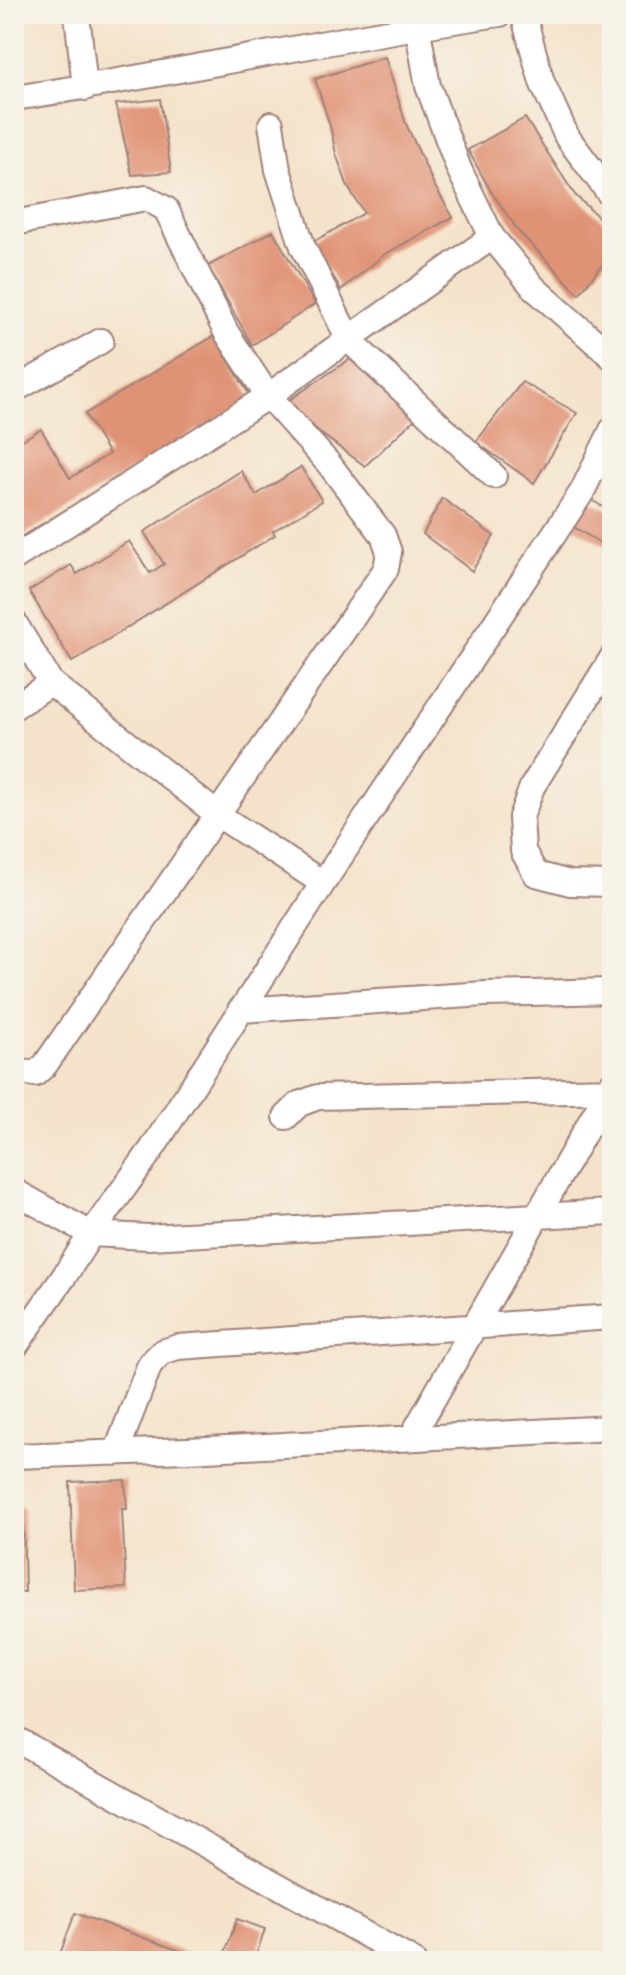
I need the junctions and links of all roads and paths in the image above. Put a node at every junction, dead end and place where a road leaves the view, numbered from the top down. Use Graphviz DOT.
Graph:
graph roads {
  1 [pos="77,14"];
  2 [pos="500,14"];
  3 [pos="523,14"];
  4 [pos="415,20"];
  5 [pos="85,88"];
  6 [pos="14,98"];
  7 [pos="271,124"];
  8 [pos="612,197"];
  9 [pos="14,223"];
  10 [pos="492,237"];
  11 [pos="349,340"];
  12 [pos="101,341"];
  13 [pos="612,357"];
  14 [pos="14,390"];
  15 [pos="268,396"];
  16 [pos="612,430"];
  17 [pos="494,476"];
  18 [pos="14,558"];
  19 [pos="14,622"];
  20 [pos="612,658"];
  21 [pos="51,683"];
  22 [pos="14,707"];
  23 [pos="218,815"];
  24 [pos="323,883"];
  25 [pos="612,884"];
  26 [pos="612,991"];
  27 [pos="240,1010"];
  28 [pos="14,1068"];
  29 [pos="611,1088"];
  30 [pos="286,1117"];
  31 [pos="14,1191"];
  32 [pos="612,1212"];
  33 [pos="535,1217"];
  34 [pos="91,1234"];
  35 [pos="612,1317"];
  36 [pos="474,1326"];
  37 [pos="14,1348"];
  38 [pos="612,1428"];
  39 [pos="411,1438"];
  40 [pos="116,1453"];
  41 [pos="14,1456"];
  42 [pos="14,1738"];
  43 [pos="413,1961"];
  1 -- 5 [label="street"];
  2 -- 4 [label="street"];
  3 -- 8 [label="street"];
  4 -- 5 [label="street"];
  4 -- 10 [label="street"];
  5 -- 6 [label="street"];
  7 -- 11 [label="street"];
  9 -- 15 [label="street"];
  10 -- 11 [label="street"];
  10 -- 13 [label="street"];
  11 -- 15 [label="street"];
  11 -- 17 [label="street"];
  12 -- 14 [label="street"];
  15 -- 18 [label="street"];
  15 -- 23 [label="street"];
  16 -- 24 [label="street"];
  19 -- 21 [label="street"];
  20 -- 25 [label="street"];
  21 -- 22 [label="street"];
  21 -- 23 [label="street"];
  23 -- 24 [label="street"];
  23 -- 28 [label="street"];
  24 -- 27 [label="street"];
  26 -- 27 [label="street"];
  27 -- 34 [label="street"];
  29 -- 30 [label="street"];
  29 -- 33 [label="street"];
  31 -- 34 [label="street"];
  32 -- 33 [label="street"];
  33 -- 34 [label="street"];
  33 -- 36 [label="street"];
  34 -- 37 [label="street"];
  35 -- 36 [label="street"];
  36 -- 39 [label="street"];
  36 -- 40 [label="street"];
  38 -- 39 [label="street"];
  39 -- 40 [label="street"];
  40 -- 41 [label="street"];
  42 -- 43 [label="street"];
}
